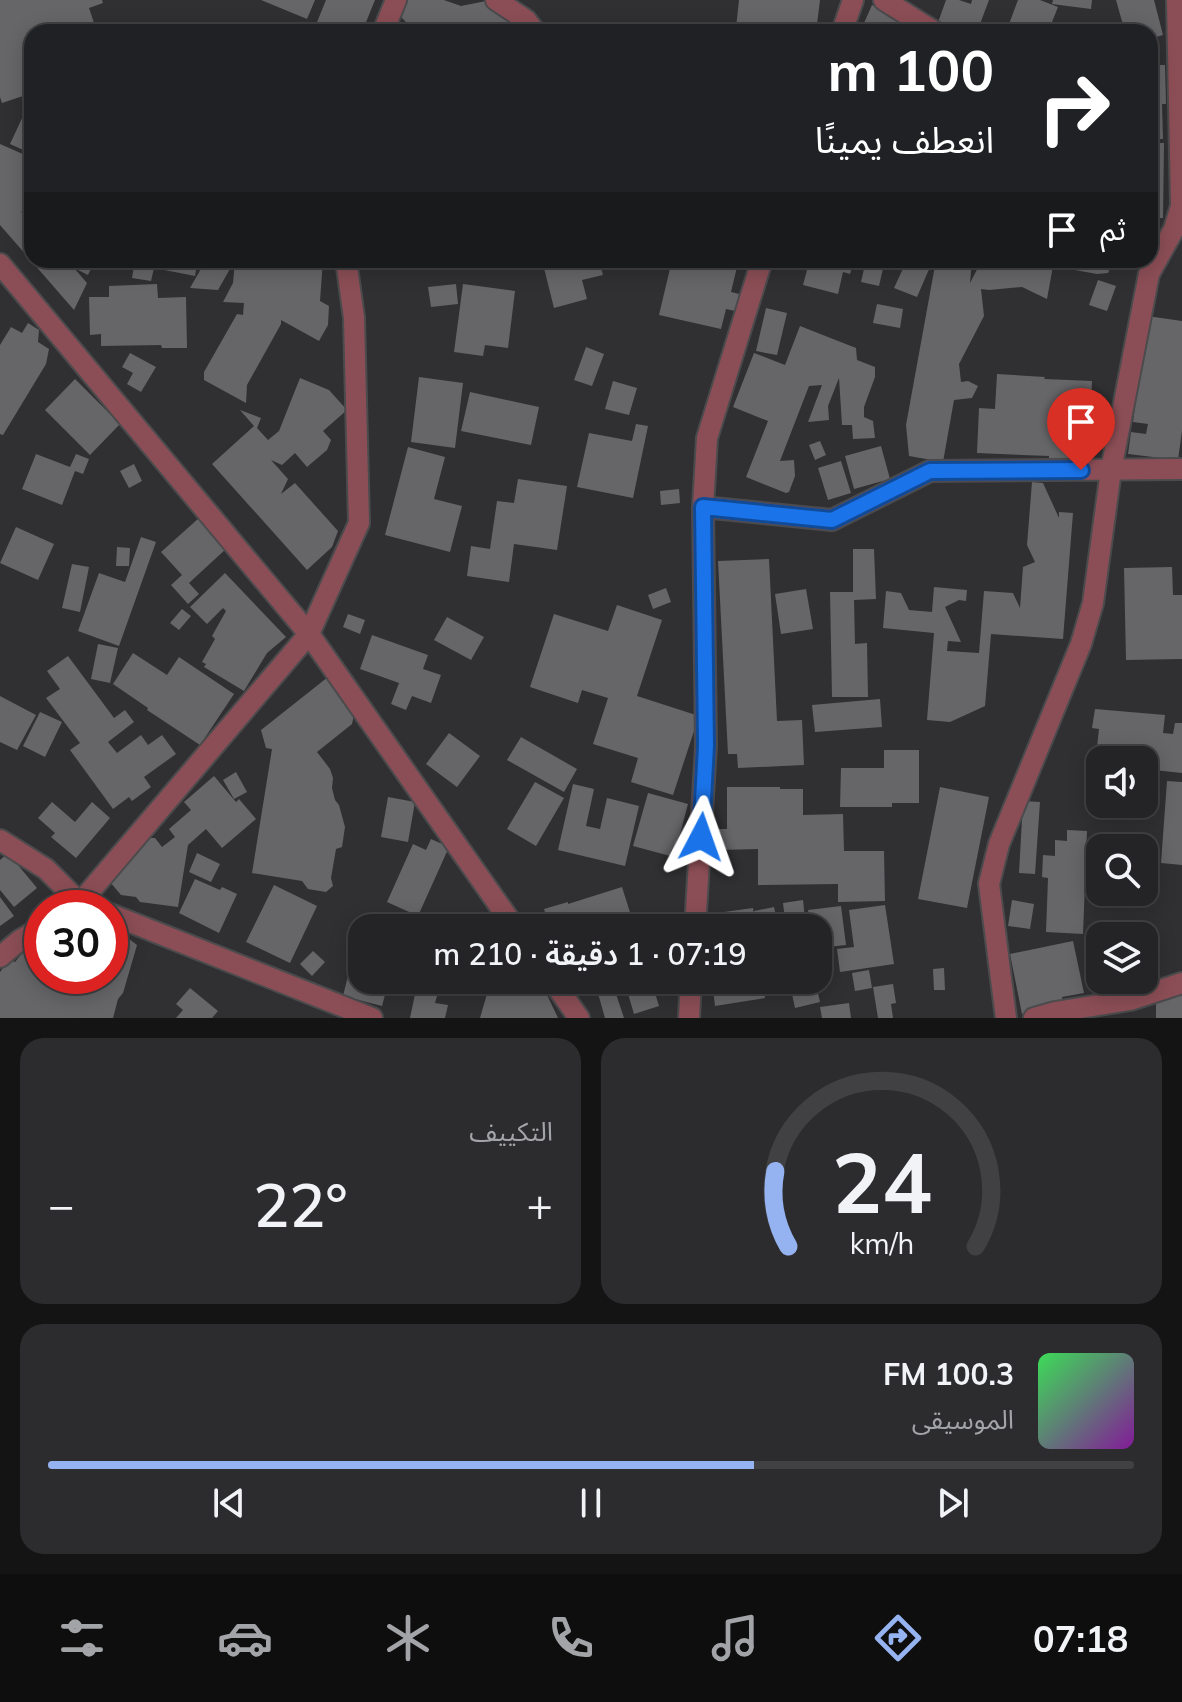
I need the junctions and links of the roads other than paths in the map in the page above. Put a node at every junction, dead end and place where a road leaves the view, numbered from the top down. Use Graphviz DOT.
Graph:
graph roads {
  1 [pos="396,0"];
  2 [pos="496,0"];
  3 [pos="853,0"];
  4 [pos="884,0"];
  5 [pos="1177,0"];
  6 [pos="386,24"];
  7 [pos="529,24"];
  8 [pos="845,24"];
  9 [pos="922,24"];
  10 [pos="1158,258"];
  11 [pos="0,264"];
  12 [pos="347,268"];
  13 [pos="760,268"];
  14 [pos="1152,268"];
  15 [pos="1182,469"];
  16 [pos="1111,470"];
  17 [pos="703,507"];
  18 [pos="309,634"];
  19 [pos="0,840"];
  20 [pos="66,890"];
  21 [pos="95,890"];
  22 [pos="505,914"];
  23 [pos="696,914"];
  24 [pos="128,921"];
  25 [pos="24,938"];
  26 [pos="0,957"];
  27 [pos="1182,983"];
  28 [pos="562,994"];
  29 [pos="690,994"];
  30 [pos="372,1018"];
  31 [pos="579,1018"];
  32 [pos="689,1018"];
  33 [pos="1006,1018"];
  34 [pos="1034,1018"];
  1 -- 6 [label="street"];
  2 -- 7 [label="street"];
  3 -- 8 [label="street"];
  4 -- 9 [label="street"];
  5 -- 10 [label="street"];
  11 -- 18 [label="street"];
  12 -- 18 [label="street"];
  13 -- 17 [label="street"];
  14 -- 16 [label="street"];
  15 -- 16 [label="street"];
  16 -- 17 [label="street"];
  16 -- 33 [label="street"];
  17 -- 23 [label="street"];
  18 -- 21 [label="street"];
  18 -- 22 [label="street"];
  19 -- 20 [label="street"];
  24 -- 30 [label="street"];
  25 -- 26 [label="street"];
  27 -- 34 [label="street"];
  28 -- 31 [label="street"];
  29 -- 32 [label="street"];
}
